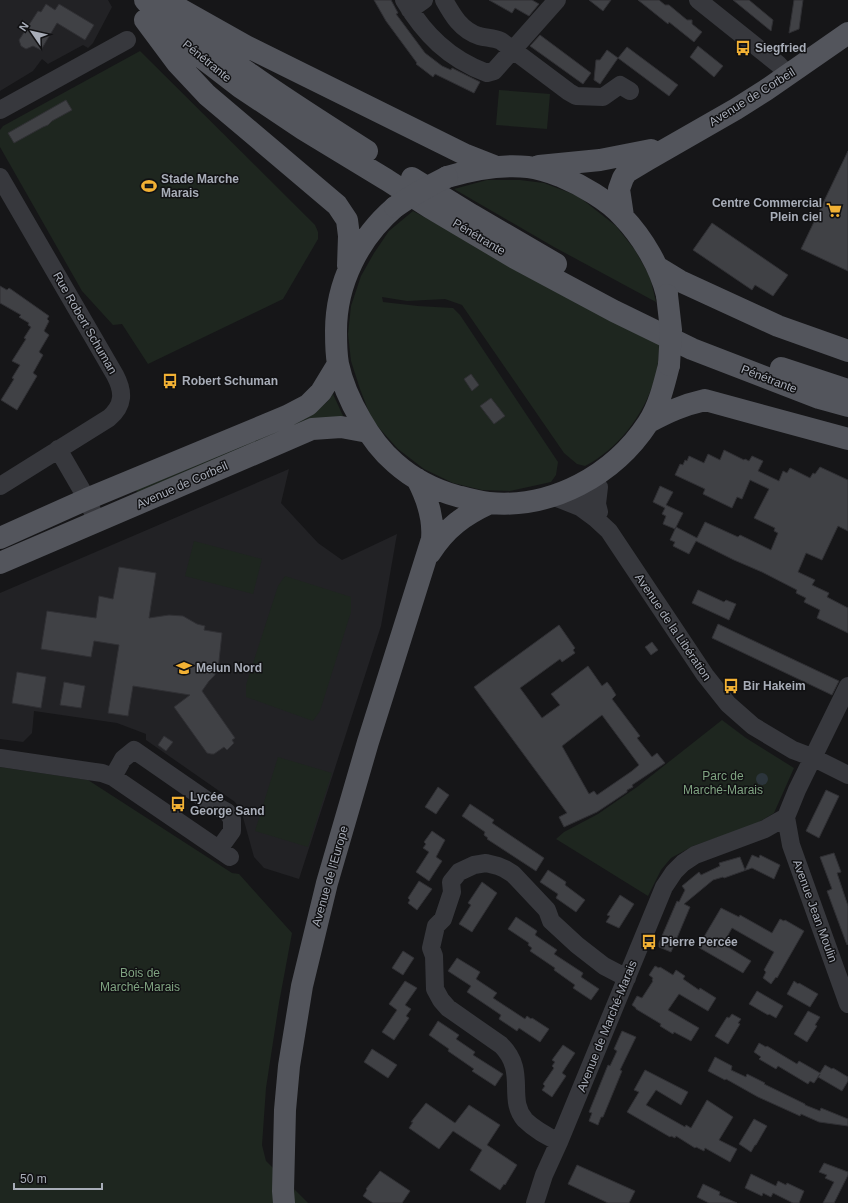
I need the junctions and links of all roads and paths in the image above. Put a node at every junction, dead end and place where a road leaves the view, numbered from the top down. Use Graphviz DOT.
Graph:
graph roads {
  1 [pos="444,0"];
  2 [pos="698,0"];
  3 [pos="152,1"];
  4 [pos="551,2"];
  5 [pos="413,3"];
  6 [pos="454,17"];
  7 [pos="848,34"];
  8 [pos="433,39"];
  9 [pos="127,40"];
  10 [pos="512,50"];
  11 [pos="788,75"];
  12 [pos="630,92"];
  13 [pos="0,110"];
  14 [pos="674,145"];
  15 [pos="494,166"];
  16 [pos="529,167"];
  17 [pos="0,177"];
  18 [pos="623,216"];
  19 [pos="657,267"];
  20 [pos="348,270"];
  21 [pos="848,351"];
  22 [pos="338,364"];
  23 [pos="848,390"];
  24 [pos="848,406"];
  25 [pos="649,422"];
  26 [pos="368,432"];
  27 [pos="848,439"];
  28 [pos="58,449"];
  29 [pos="610,466"];
  30 [pos="417,479"];
  31 [pos="0,486"];
  32 [pos="552,496"];
  33 [pos="87,499"];
  34 [pos="490,503"];
  35 [pos="97,522"];
  36 [pos="609,531"];
  37 [pos="0,538"];
  38 [pos="426,559"];
  39 [pos="0,563"];
  40 [pos="848,686"];
  41 [pos="0,758"];
  42 [pos="814,758"];
  43 [pos="848,775"];
  44 [pos="113,777"];
  45 [pos="786,817"];
  46 [pos="627,978"];
  47 [pos="848,1004"];
  48 [pos="559,1142"];
  49 [pos="284,1203"];
  50 [pos="535,1203"];
  1 -- 6 [label="street"];
  2 -- 11 [label="street"];
  3 -- 15 [label="main road"];
  3 -- 20 [label="main road"];
  3 -- 23 [label="main road, Pénétrante"];
  3 -- 24 [label="main road, Pénétrante"];
  4 -- 10 [label="street"];
  5 -- 8 [label="street"];
  6 -- 8 [label="street"];
  6 -- 10 [label="street"];
  7 -- 11 [label="main road, Avenue de Corbeil"];
  8 -- 10 [label="street"];
  9 -- 13 [label="street"];
  10 -- 12 [label="street"];
  11 -- 14 [label="main road, Avenue de Corbeil"];
  14 -- 16 [label="main road, Avenue de Corbeil"];
  14 -- 18 [label="main road, Avenue de Corbeil"];
  15 -- 16 [label="main road"];
  15 -- 20 [label="main road, bridge"];
  16 -- 18 [label="main road"];
  17 -- 28 [label="street, Rue Robert Schuman"];
  18 -- 19 [label="main road"];
  19 -- 21 [label="main road"];
  19 -- 25 [label="main road, bridge"];
  20 -- 22 [label="main road"];
  22 -- 26 [label="main road"];
  22 -- 33 [label="main road"];
  25 -- 27 [label="main road"];
  25 -- 29 [label="main road"];
  26 -- 30 [label="main road"];
  26 -- 35 [label="main road, Avenue de Corbeil"];
  28 -- 31 [label="street, Rue Robert Schuman"];
  28 -- 33 [label="street"];
  29 -- 32 [label="main road"];
  29 -- 36 [label="street, Avenue de la Libération"];
  30 -- 34 [label="main road"];
  30 -- 38 [label="main road, Avenue de l'Europe"];
  32 -- 34 [label="main road"];
  32 -- 36 [label="street, Avenue de la Libération"];
  33 -- 35 [label="street"];
  33 -- 37 [label="main road"];
  34 -- 38 [label="main road, Avenue de l'Europe"];
  35 -- 39 [label="main road, Avenue de Corbeil"];
  36 -- 42 [label="street, Avenue de la Libération"];
  38 -- 49 [label="main road, Avenue de l'Europe"];
  40 -- 42 [label="street"];
  41 -- 44 [label="street"];
  42 -- 43 [label="street, Avenue de la Libération"];
  42 -- 45 [label="street"];
  44 -- 44 [label="street"];
  45 -- 46 [label="street, Avenue de Marché-Marais"];
  45 -- 47 [label="street, Avenue Jean Moulin"];
  46 -- 48 [label="street, Avenue de Marché-Marais"];
  46 -- 48 [label="street"];
  48 -- 50 [label="street, Avenue de Marché-Marais"];
}
